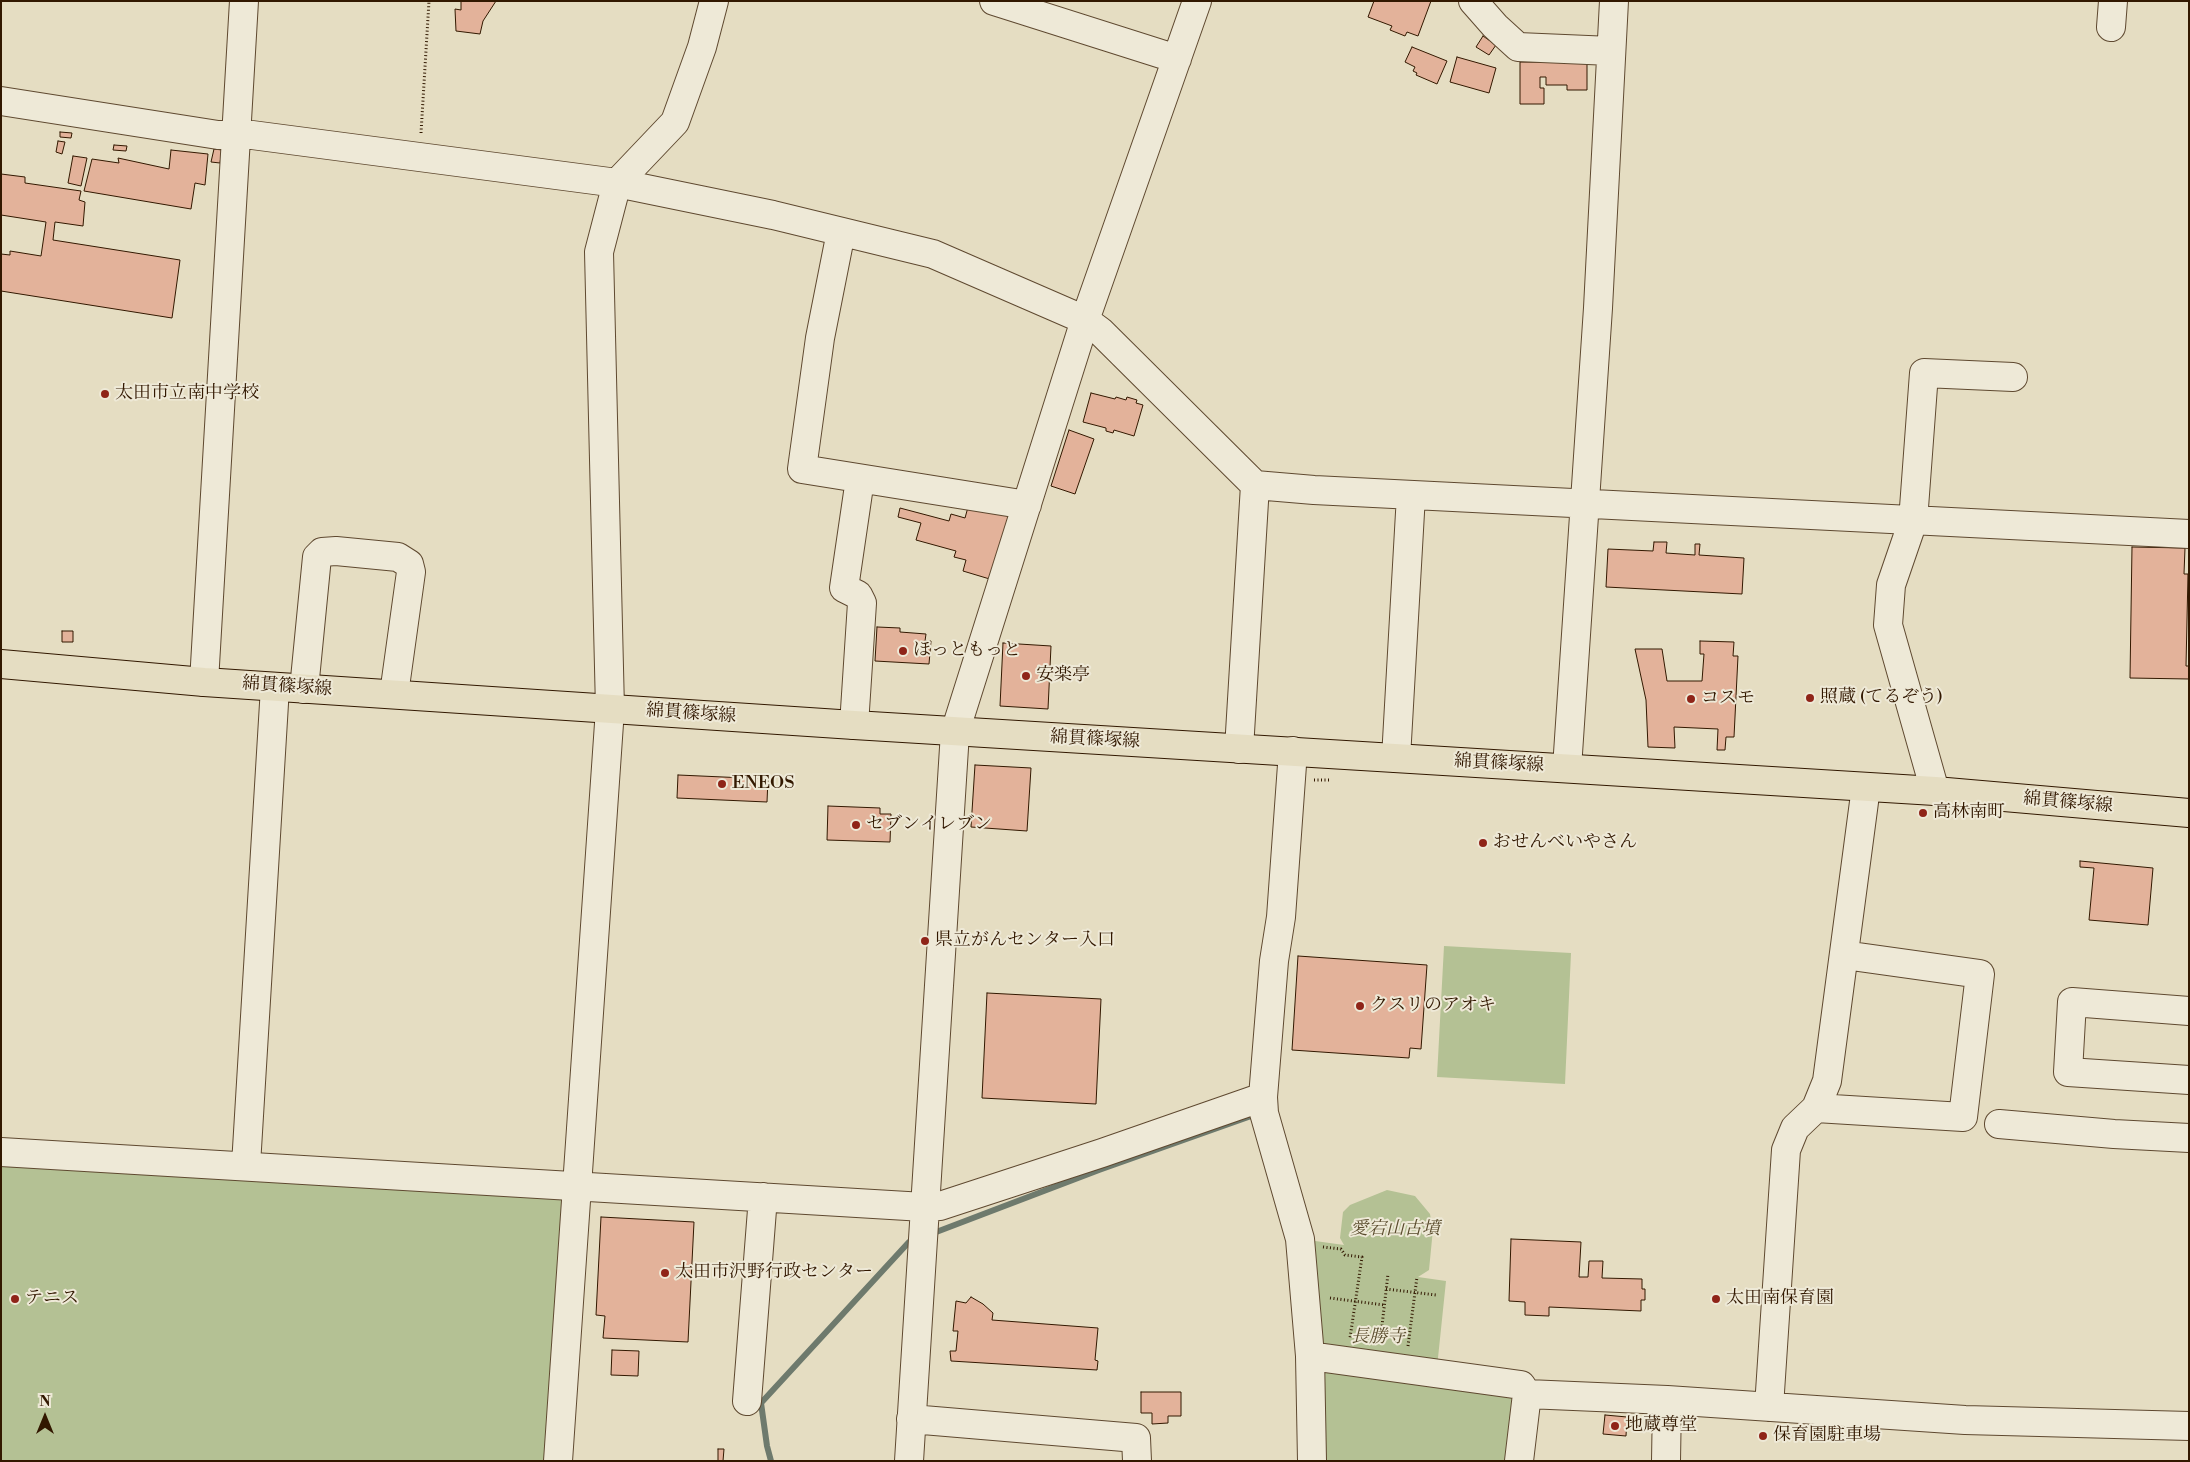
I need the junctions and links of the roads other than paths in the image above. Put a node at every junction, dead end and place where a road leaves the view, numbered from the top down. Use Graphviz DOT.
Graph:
graph roads {
  1 [pos="244,1"];
  2 [pos="714,1"];
  3 [pos="994,1"];
  4 [pos="1197,1"];
  5 [pos="1473,1"];
  6 [pos="1614,1"];
  7 [pos="1611,50"];
  8 [pos="1177,59"];
  9 [pos="1,100"];
  10 [pos="238,135"];
  11 [pos="617,183"];
  12 [pos="841,232"];
  13 [pos="1085,320"];
  14 [pos="2013,377"];
  15 [pos="860,479"];
  16 [pos="1255,485"];
  17 [pos="1411,495"];
  18 [pos="1584,502"];
  19 [pos="1026,505"];
  20 [pos="1913,521"];
  21 [pos="2189,534"];
  22 [pos="1,664"];
  23 [pos="204,682"];
  24 [pos="275,687"];
  25 [pos="304,688"];
  26 [pos="394,694"];
  27 [pos="610,709"];
  28 [pos="854,725"];
  29 [pos="955,732"];
  30 [pos="1240,749"];
  31 [pos="1293,751"];
  32 [pos="1396,758"];
  33 [pos="1567,768"];
  34 [pos="1866,787"];
  35 [pos="1935,791"];
  36 [pos="2189,814"];
  37 [pos="1844,955"];
  38 [pos="2189,1011"];
  39 [pos="2189,1080"];
  40 [pos="1263,1097"];
  41 [pos="1816,1108"];
  42 [pos="1999,1124"];
  43 [pos="2189,1138"];
  44 [pos="1,1152"];
  45 [pos="246,1165"];
  46 [pos="578,1187"];
  47 [pos="763,1197"];
  48 [pos="924,1207"];
  49 [pos="1310,1356"];
  50 [pos="1527,1394"];
  51 [pos="1667,1400"];
  52 [pos="747,1401"];
  53 [pos="1769,1406"];
  54 [pos="911,1419"];
  55 [pos="2189,1426"];
  56 [pos="558,1461"];
  57 [pos="909,1461"];
  58 [pos="1137,1461"];
  59 [pos="1312,1461"];
  60 [pos="1519,1461"];
  61 [pos="1666,1461"];
  1 -- 10 [label="street"];
  2 -- 11 [label="street"];
  3 -- 8 [label="street"];
  4 -- 8 [label="street"];
  5 -- 7 [label="street"];
  6 -- 7 [label="street"];
  7 -- 18 [label="street"];
  8 -- 13 [label="street"];
  9 -- 10 [label="street"];
  10 -- 11 [label="street"];
  10 -- 23 [label="street"];
  11 -- 12 [label="street"];
  11 -- 27 [label="street"];
  12 -- 13 [label="street"];
  12 -- 15 [label="street"];
  13 -- 16 [label="street"];
  13 -- 19 [label="street"];
  14 -- 20 [label="street"];
  15 -- 19 [label="street"];
  15 -- 28 [label="street"];
  16 -- 17 [label="street"];
  16 -- 30 [label="street"];
  17 -- 18 [label="street"];
  17 -- 32 [label="street"];
  18 -- 20 [label="street"];
  18 -- 33 [label="street"];
  19 -- 29 [label="street"];
  20 -- 21 [label="street"];
  20 -- 35 [label="street"];
  22 -- 23 [label="main road, 綿貫篠塚線"];
  23 -- 24 [label="main road, 綿貫篠塚線"];
  24 -- 25 [label="main road, 綿貫篠塚線"];
  24 -- 45 [label="street"];
  25 -- 26 [label="main road, 綿貫篠塚線"];
  25 -- 26 [label="street"];
  26 -- 27 [label="main road, 綿貫篠塚線"];
  27 -- 28 [label="main road, 綿貫篠塚線"];
  27 -- 46 [label="street"];
  28 -- 29 [label="main road, 綿貫篠塚線"];
  29 -- 30 [label="main road, 綿貫篠塚線"];
  29 -- 48 [label="street"];
  30 -- 31 [label="main road, 綿貫篠塚線"];
  31 -- 32 [label="main road, 綿貫篠塚線"];
  31 -- 40 [label="street"];
  32 -- 33 [label="main road, 綿貫篠塚線"];
  33 -- 34 [label="main road, 綿貫篠塚線"];
  34 -- 35 [label="main road, 綿貫篠塚線"];
  34 -- 37 [label="street"];
  35 -- 36 [label="main road, 綿貫篠塚線"];
  37 -- 41 [label="street"];
  37 -- 41 [label="street"];
  38 -- 39 [label="street"];
  40 -- 48 [label="street"];
  40 -- 49 [label="street"];
  41 -- 53 [label="street"];
  42 -- 43 [label="street"];
  44 -- 45 [label="street"];
  45 -- 46 [label="street"];
  46 -- 47 [label="street"];
  46 -- 56 [label="street"];
  47 -- 48 [label="street"];
  47 -- 52 [label="street"];
  48 -- 54 [label="street"];
  49 -- 50 [label="street"];
  49 -- 59 [label="street"];
  50 -- 51 [label="street"];
  50 -- 60 [label="street"];
  51 -- 53 [label="street"];
  51 -- 61 [label="street"];
  53 -- 55 [label="street"];
  54 -- 57 [label="street"];
  54 -- 58 [label="street"];
}
